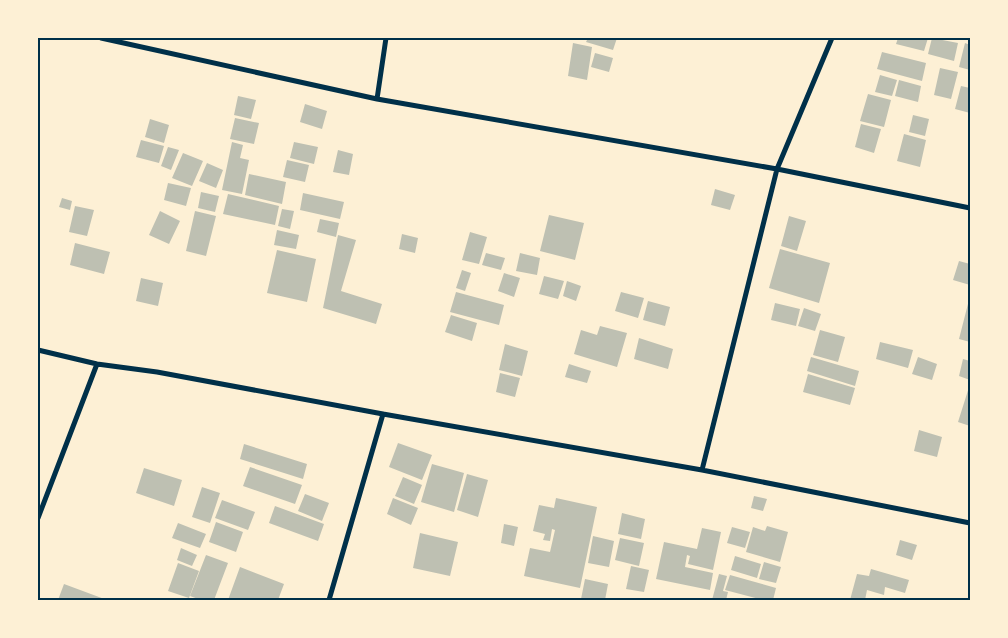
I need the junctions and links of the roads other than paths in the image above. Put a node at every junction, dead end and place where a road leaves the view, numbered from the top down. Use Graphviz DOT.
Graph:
graph roads {
  1 [pos="101,38"];
  2 [pos="386,38"];
  3 [pos="832,38"];
  4 [pos="377,99"];
  5 [pos="777,169"];
  6 [pos="970,208"];
  7 [pos="38,350"];
  8 [pos="98,364"];
  9 [pos="383,414"];
  10 [pos="702,470"];
  11 [pos="38,518"];
  12 [pos="970,524"];
  13 [pos="329,600"];
  1 -- 4 [label="street"];
  2 -- 4 [label="street"];
  3 -- 5 [label="street"];
  4 -- 5 [label="street"];
  5 -- 6 [label="street"];
  5 -- 10 [label="street"];
  7 -- 8 [label="street"];
  8 -- 9 [label="street"];
  8 -- 11 [label="street"];
  9 -- 10 [label="street"];
  9 -- 13 [label="street"];
  10 -- 12 [label="street"];
}
